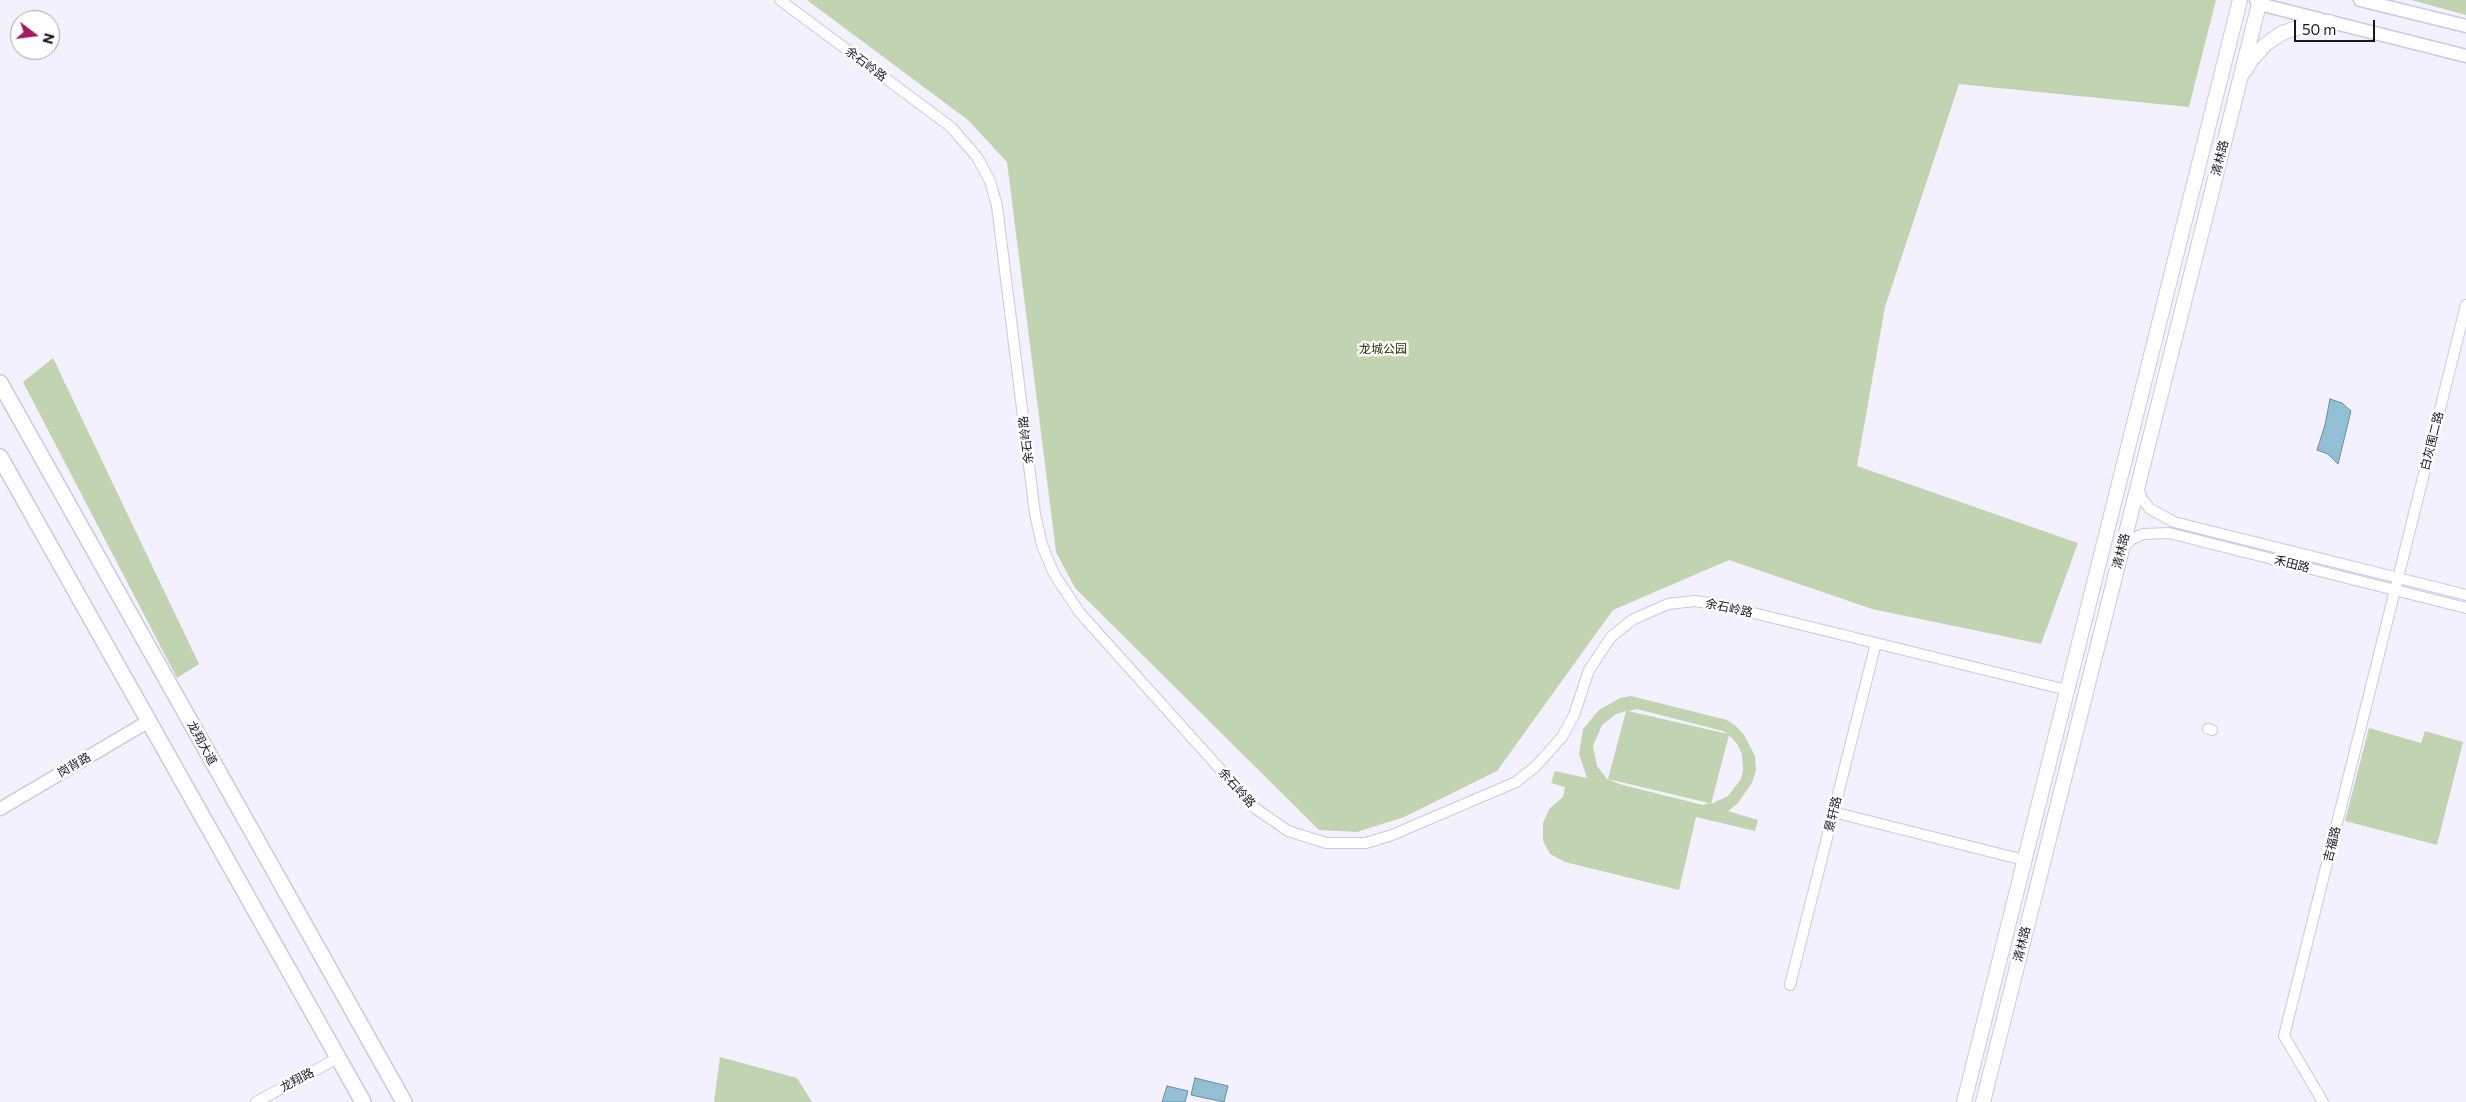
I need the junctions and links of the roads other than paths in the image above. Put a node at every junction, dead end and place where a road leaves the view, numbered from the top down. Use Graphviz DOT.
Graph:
graph roads {
  1 [pos="780,0"];
  2 [pos="2240,0"];
  3 [pos="2360,0"];
  4 [pos="2258,1"];
  5 [pos="2330,22"];
  6 [pos="2466,26"];
  7 [pos="2466,56"];
  8 [pos="2239,82"];
  9 [pos="2466,304"];
  10 [pos="0,384"];
  11 [pos="0,457"];
  12 [pos="2138,486"];
  13 [pos="2122,550"];
  14 [pos="2399,578"];
  15 [pos="2396,590"];
  16 [pos="2466,595"];
  17 [pos="2466,608"];
  18 [pos="1876,643"];
  19 [pos="2067,690"];
  20 [pos="148,722"];
  21 [pos="0,809"];
  22 [pos="1833,812"];
  23 [pos="2024,860"];
  24 [pos="1790,985"];
  25 [pos="338,1058"];
  26 [pos="256,1102"];
  27 [pos="363,1102"];
  28 [pos="404,1102"];
  29 [pos="1964,1102"];
  30 [pos="1983,1102"];
  31 [pos="2322,1102"];
  1 -- 18 [label="street, 余石岭路"];
  2 -- 19 [label="main road, 清林路"];
  3 -- 6 [label="street"];
  4 -- 5 [label="street"];
  4 -- 8 [label="main road, 清林路"];
  5 -- 7 [label="street"];
  5 -- 8 [label="main road"];
  8 -- 12 [label="main road, 清林路"];
  9 -- 14 [label="street, 白灰围二路"];
  10 -- 28 [label="main road, 龙翔大道"];
  11 -- 20 [label="main road"];
  12 -- 13 [label="main road, 清林路"];
  12 -- 14 [label="street, 禾田路"];
  13 -- 15 [label="street, 禾田路"];
  13 -- 30 [label="main road, 清林路"];
  14 -- 15 [label="street, 吉福路"];
  14 -- 16 [label="street, 禾田路"];
  15 -- 17 [label="street, 禾田路"];
  15 -- 31 [label="street, 吉福路"];
  18 -- 19 [label="street, 余石岭路"];
  18 -- 22 [label="street, 景轩路"];
  19 -- 23 [label="main road, 清林路"];
  20 -- 21 [label="street, 岗背路"];
  20 -- 25 [label="main road"];
  22 -- 23 [label="street"];
  22 -- 24 [label="street, 景轩路"];
  23 -- 29 [label="main road, 清林路"];
  25 -- 26 [label="street, 龙翔路"];
  25 -- 27 [label="main road"];
}
